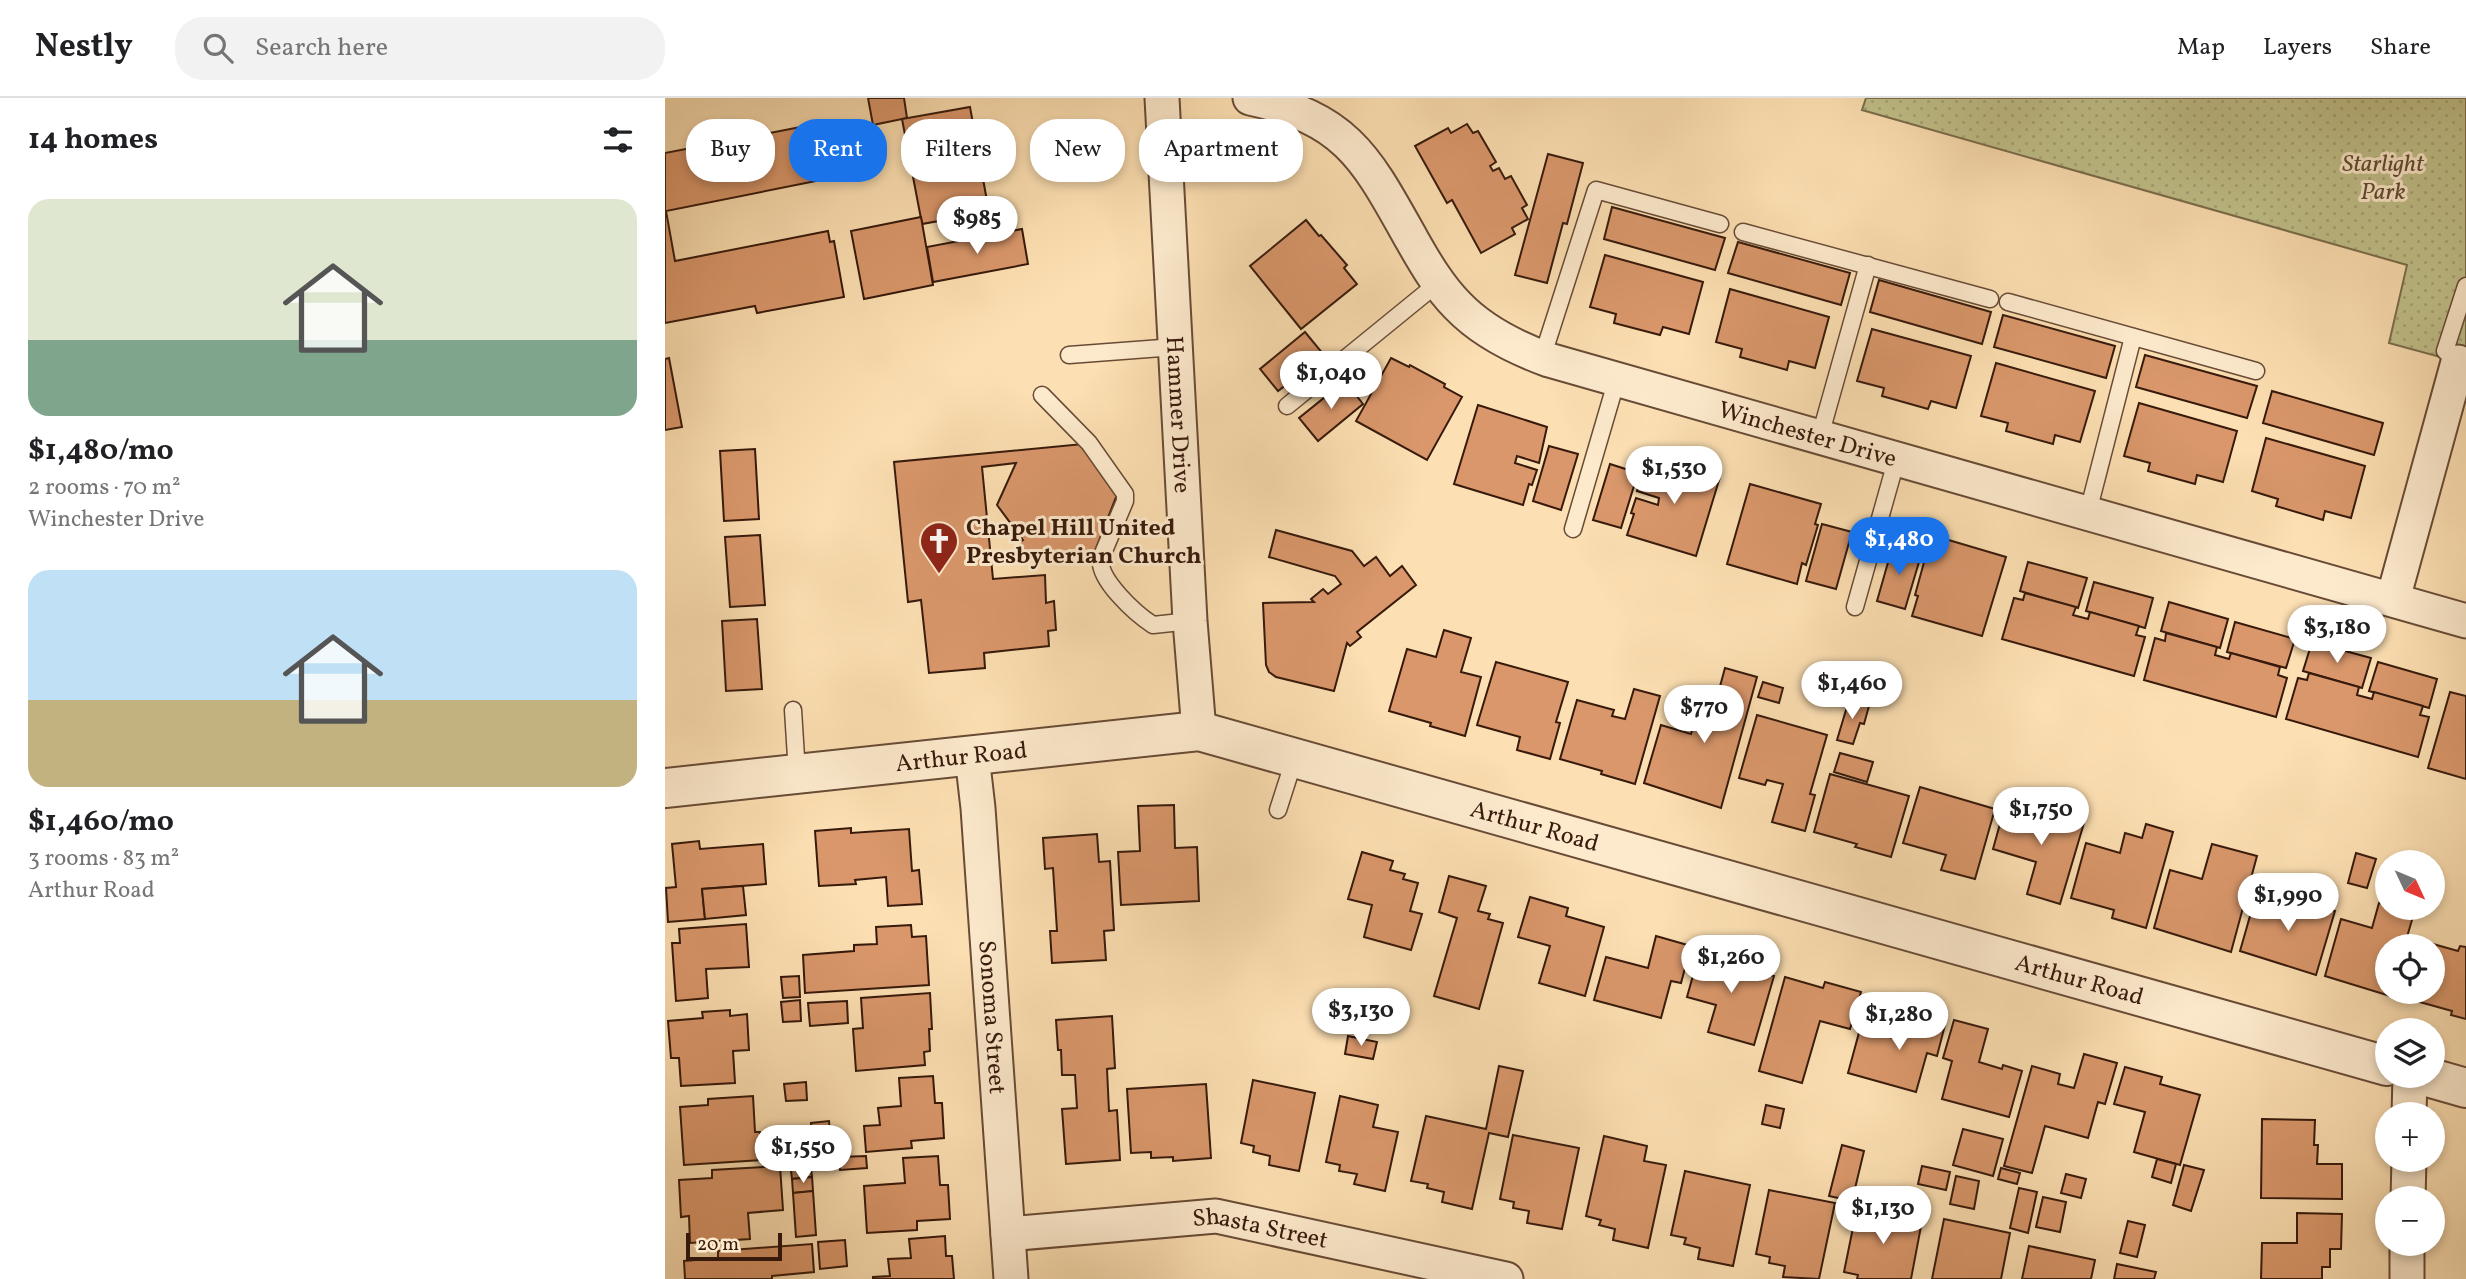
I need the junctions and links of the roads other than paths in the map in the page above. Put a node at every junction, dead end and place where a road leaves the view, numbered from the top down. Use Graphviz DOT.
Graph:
graph roads {
  1 [pos="1162,98"];
  2 [pos="1250,98"];
  3 [pos="1720,224"];
  4 [pos="1743,232"];
  5 [pos="1868,265"];
  6 [pos="1438,283"];
  7 [pos="2466,286"];
  8 [pos="1990,299"];
  9 [pos="2008,302"];
  10 [pos="2133,337"];
  11 [pos="1175,347"];
  12 [pos="1069,355"];
  13 [pos="1542,358"];
  14 [pos="2458,362"];
  15 [pos="2256,370"];
  16 [pos="1617,379"];
  17 [pos="1042,395"];
  18 [pos="1287,406"];
  19 [pos="1820,436"];
  20 [pos="1897,458"];
  21 [pos="2088,512"];
  22 [pos="1573,530"];
  23 [pos="2393,598"];
  24 [pos="1854,607"];
  25 [pos="1190,621"];
  26 [pos="2466,621"];
  27 [pos="793,710"];
  28 [pos="1199,731"];
  29 [pos="972,756"];
  30 [pos="1295,757"];
  31 [pos="797,773"];
  32 [pos="665,788"];
  33 [pos="1278,810"];
  34 [pos="2375,1063"];
  35 [pos="2445,1082"];
  36 [pos="2466,1088"];
  37 [pos="1008,1234"];
  38 [pos="2407,1256"];
  39 [pos="1011,1279"];
  40 [pos="1506,1279"];
  41 [pos="2407,1279"];
  1 -- 11 [label="street, Hammer Drive"];
  2 -- 6 [label="street, Winchester Drive"];
  3 -- 13 [label="lane"];
  4 -- 5 [label="lane"];
  5 -- 8 [label="lane"];
  5 -- 19 [label="lane"];
  6 -- 13 [label="street, Winchester Drive"];
  6 -- 18 [label="lane"];
  7 -- 14 [label="lane"];
  9 -- 10 [label="lane"];
  10 -- 15 [label="lane"];
  10 -- 21 [label="lane"];
  11 -- 12 [label="lane"];
  11 -- 25 [label="street, Hammer Drive"];
  13 -- 16 [label="street, Winchester Drive"];
  14 -- 23 [label="street"];
  16 -- 19 [label="street, Winchester Drive"];
  16 -- 22 [label="lane"];
  17 -- 25 [label="lane"];
  19 -- 20 [label="street, Winchester Drive"];
  20 -- 21 [label="street, Winchester Drive"];
  20 -- 24 [label="lane"];
  21 -- 23 [label="street, Winchester Drive"];
  23 -- 26 [label="street, Winchester Drive"];
  25 -- 28 [label="street, Hammer Drive"];
  27 -- 31 [label="lane"];
  28 -- 29 [label="street, Arthur Road"];
  28 -- 30 [label="street, Arthur Road"];
  29 -- 31 [label="street, Arthur Road"];
  29 -- 37 [label="street, Sonoma Street"];
  30 -- 33 [label="lane"];
  30 -- 34 [label="street, Arthur Road"];
  31 -- 32 [label="street, Arthur Road"];
  35 -- 36 [label="street"];
  37 -- 39 [label="street, Sonoma Street"];
  37 -- 40 [label="street, Shasta Street"];
  38 -- 41 [label="street"];
}
